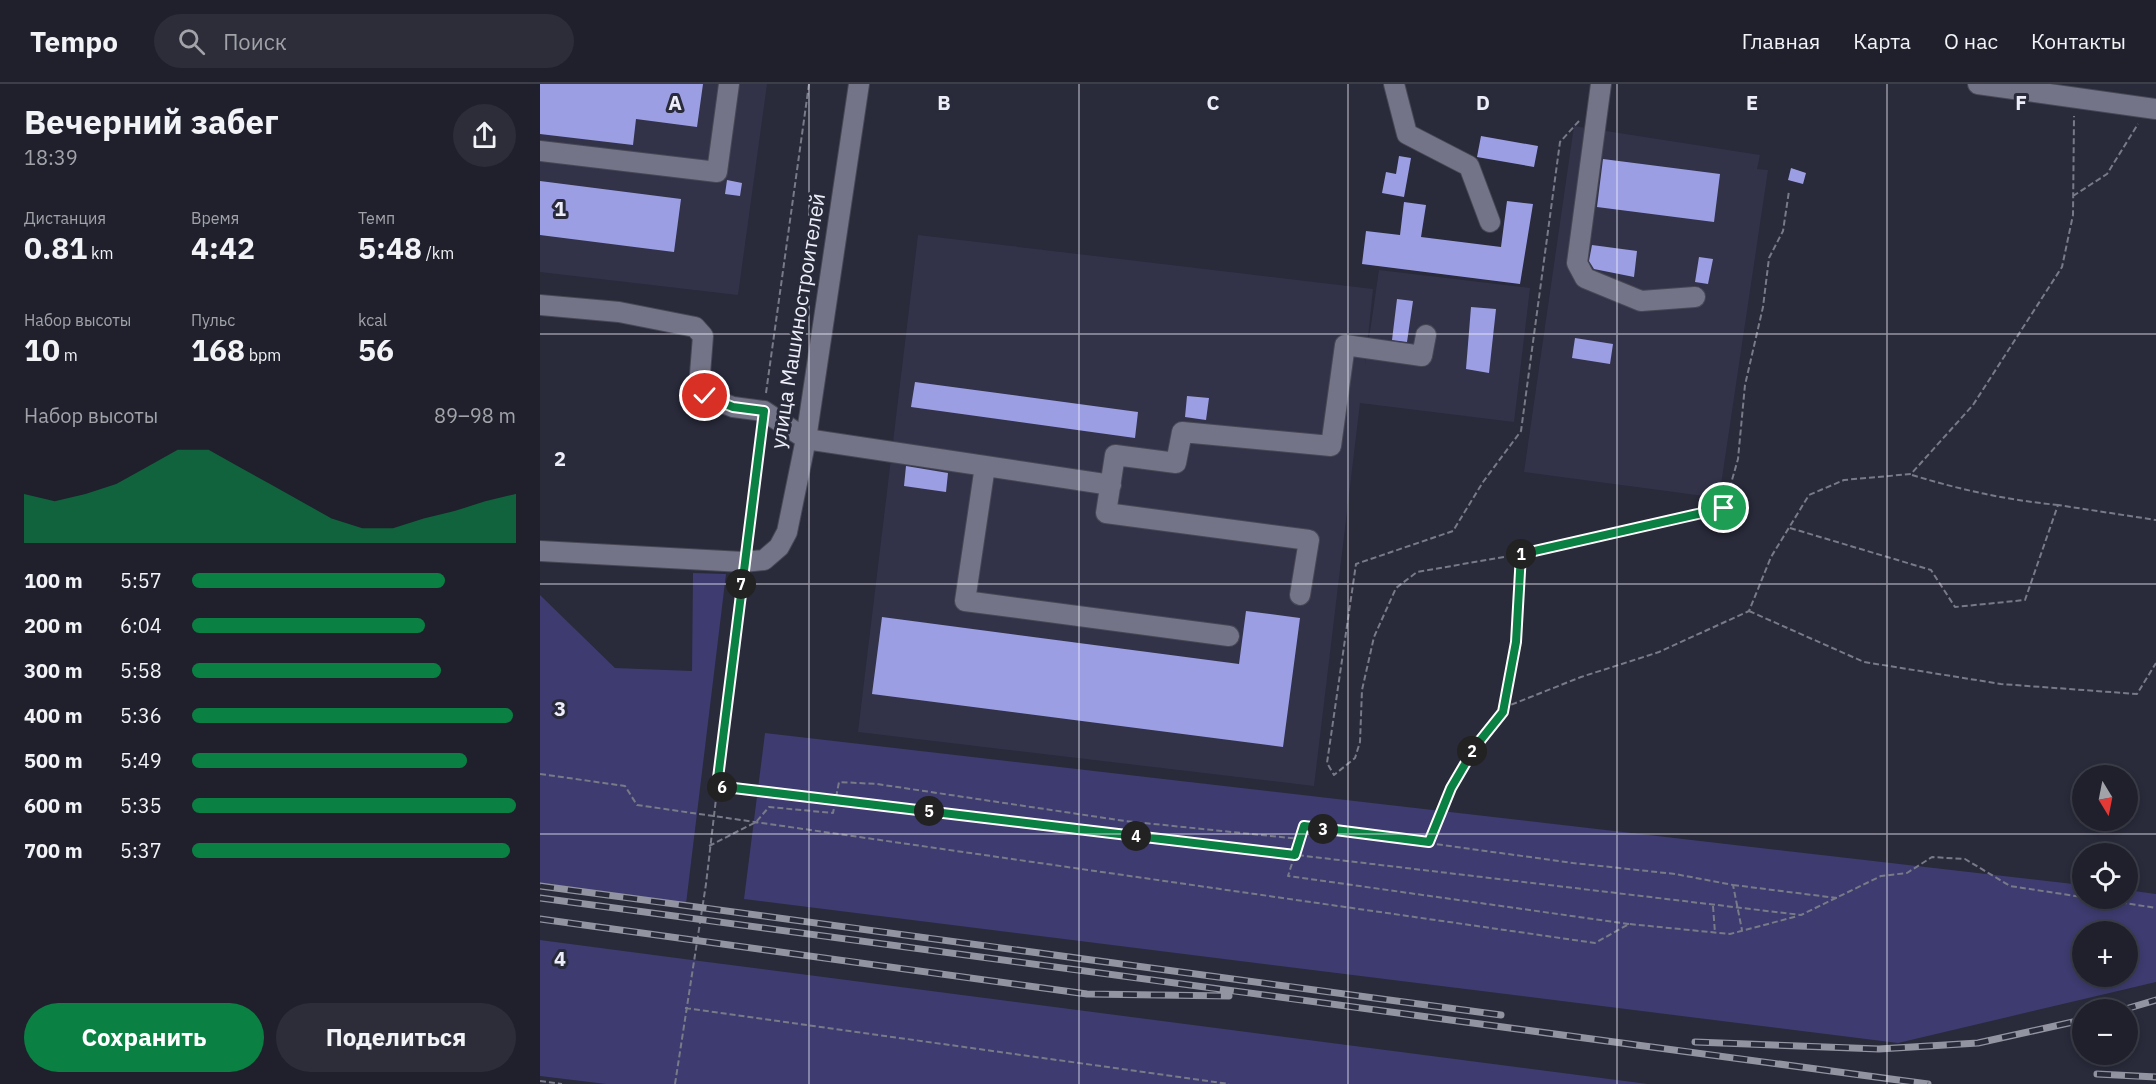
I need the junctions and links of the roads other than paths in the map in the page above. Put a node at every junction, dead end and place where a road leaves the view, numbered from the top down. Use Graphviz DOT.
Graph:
graph roads {
  1 [pos="729,84"];
  2 [pos="859,84"];
  3 [pos="1394,84"];
  4 [pos="1978,84"];
  5 [pos="1600,91"];
  6 [pos="2156,109"];
  7 [pos="540,151"];
  8 [pos="1490,222"];
  9 [pos="1695,297"];
  10 [pos="540,305"];
  11 [pos="1426,335"];
  12 [pos="806,439"];
  13 [pos="984,466"];
  14 [pos="1111,485"];
  15 [pos="540,551"];
  16 [pos="1300,595"];
  17 [pos="1229,636"];
  1 -- 7 [label="street"];
  2 -- 12 [label="street, улица Машиностроителей"];
  3 -- 8 [label="street"];
  4 -- 6 [label="street"];
  5 -- 9 [label="street"];
  10 -- 12 [label="street"];
  11 -- 14 [label="street"];
  12 -- 13 [label="street"];
  12 -- 15 [label="street, улица Машиностроителей"];
  13 -- 14 [label="street"];
  13 -- 17 [label="street"];
  14 -- 16 [label="street"];
}
